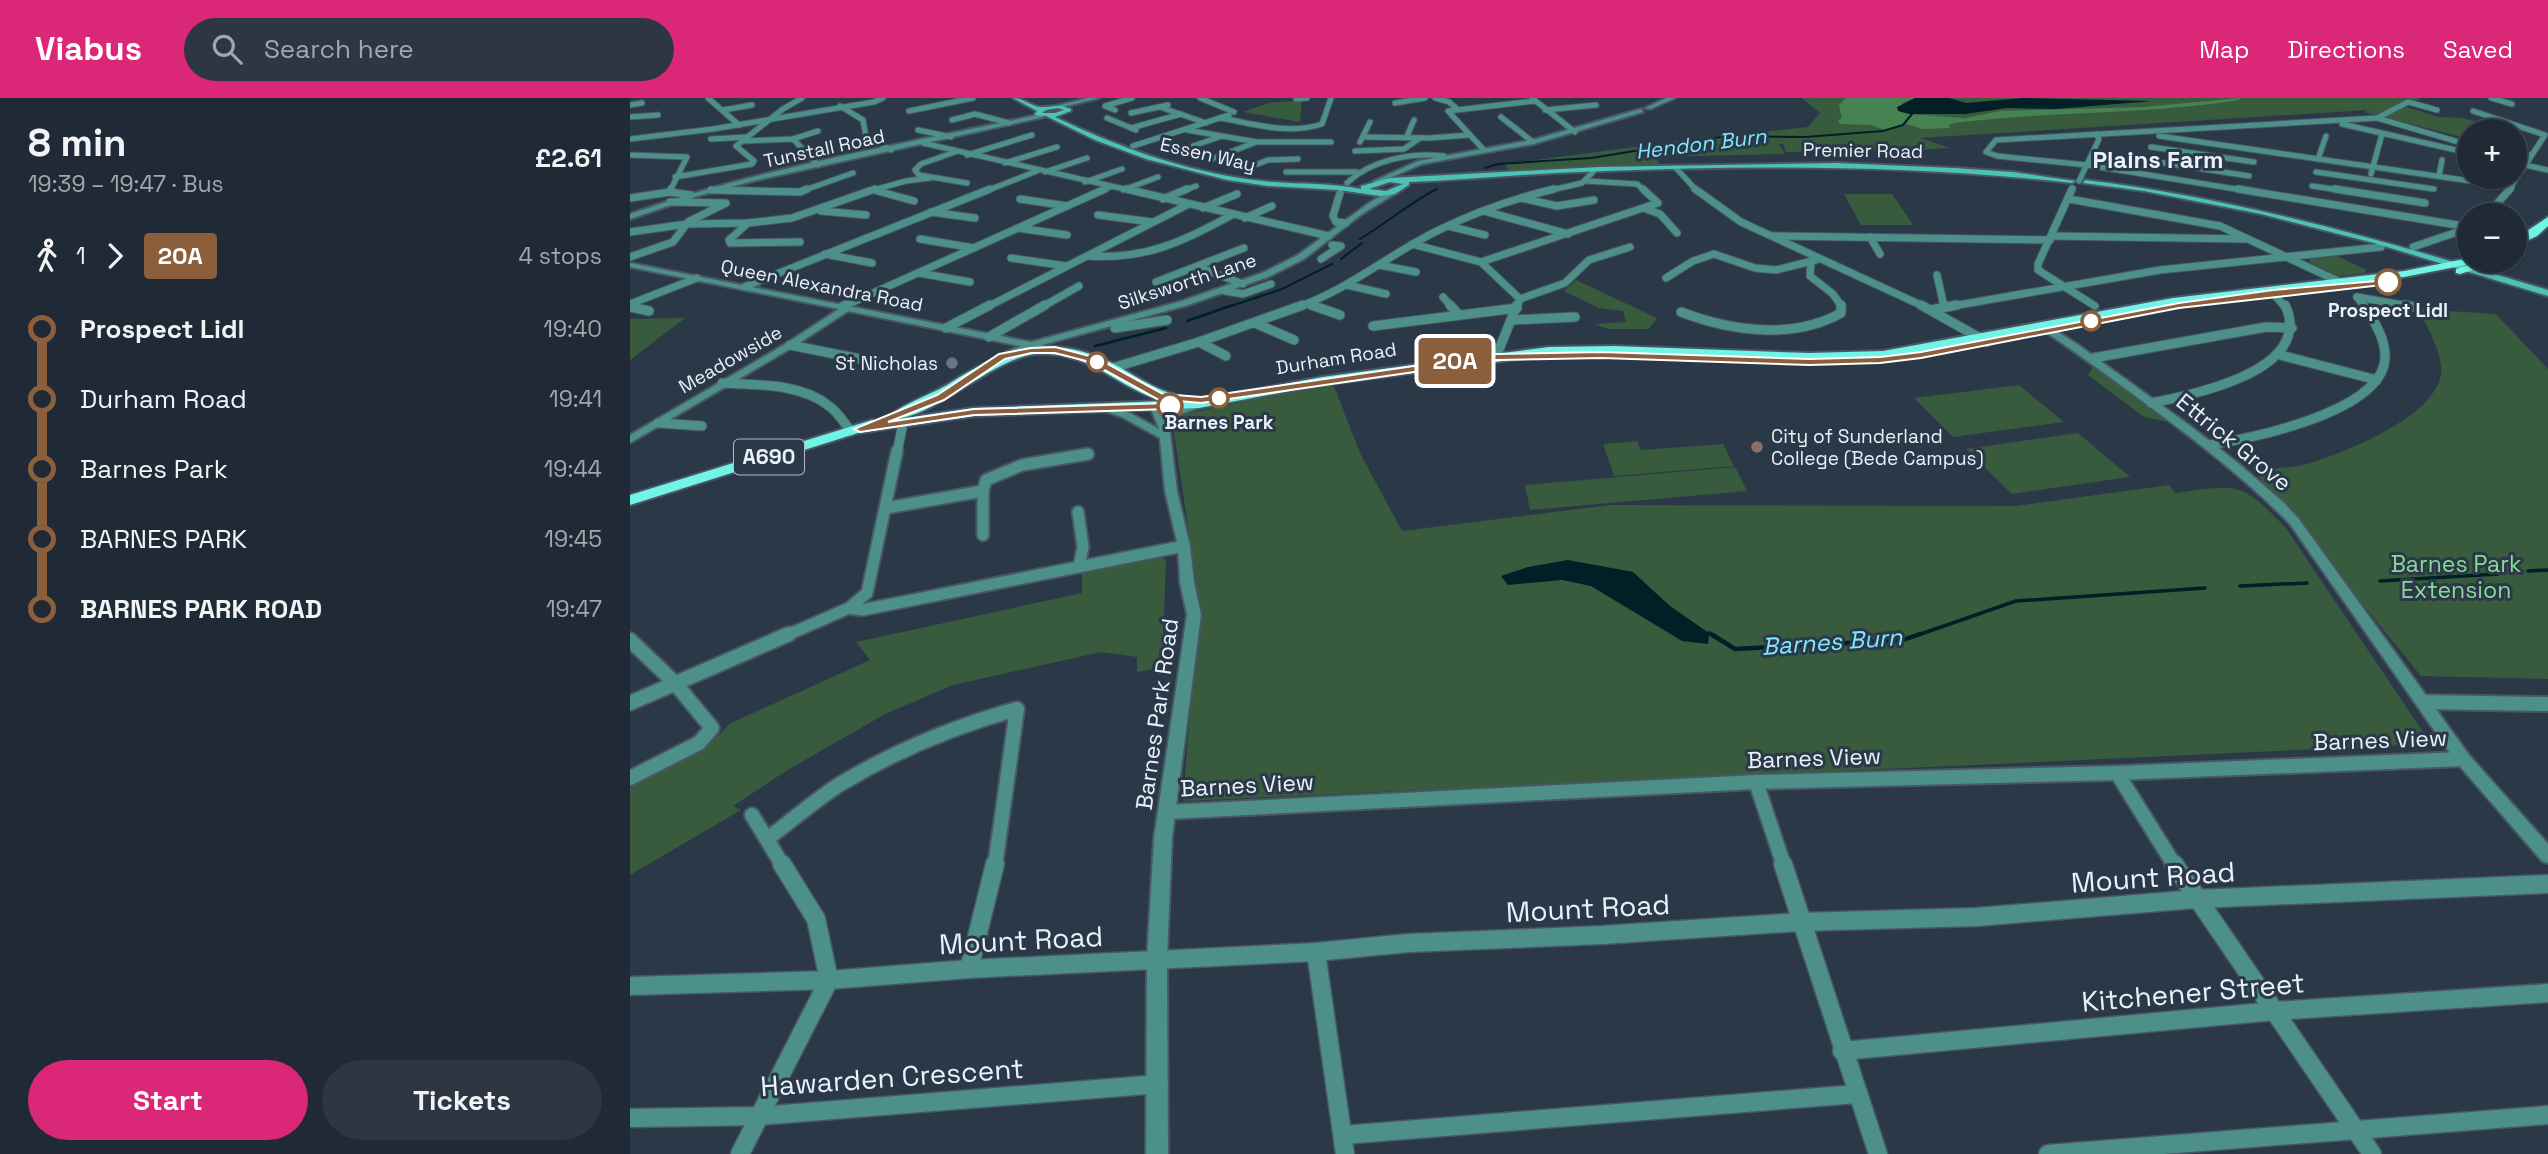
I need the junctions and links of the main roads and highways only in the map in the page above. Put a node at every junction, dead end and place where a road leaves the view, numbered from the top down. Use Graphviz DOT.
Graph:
graph roads {
  1 [pos="1016,98"];
  2 [pos="1028,98"];
  3 [pos="1056,106"];
  4 [pos="1071,108"];
  5 [pos="1042,114"];
  6 [pos="1677,169"];
  7 [pos="1401,180"];
  8 [pos="2077,183"];
  9 [pos="1366,189"];
  10 [pos="2548,220"];
  11 [pos="2527,237"];
  12 [pos="2548,238"];
  13 [pos="2527,249"];
  14 [pos="2430,263"];
  15 [pos="2457,266"];
  16 [pos="2457,266"];
  17 [pos="2457,267"];
  18 [pos="2480,273"];
  19 [pos="2480,273"];
  20 [pos="2490,277"];
  21 [pos="2345,284"];
  22 [pos="2548,295"];
  23 [pos="2045,328"];
  24 [pos="1134,384"];
  25 [pos="940,397"];
  26 [pos="1225,398"];
  27 [pos="1155,406"];
  28 [pos="1098,407"];
  29 [pos="974,412"];
  30 [pos="905,417"];
  31 [pos="630,500"];
  1 -- 5 [label="main road, Essen Way"];
  2 -- 3 [label="main road"];
  3 -- 4 [label="main road, Tunstall Road"];
  3 -- 5 [label="main road, Tunstall Road"];
  4 -- 5 [label="main road, Tunstall Road"];
  4 -- 9 [label="main road, Essen Way"];
  5 -- 9 [label="main road, Essen Way"];
  6 -- 7 [label="main road, Premier Road"];
  6 -- 7 [label="main road, Premier Road"];
  6 -- 8 [label="main road, Premier Road"];
  7 -- 9 [label="main road, Premier Road"];
  7 -- 9 [label="main road, Premier Road"];
  8 -- 14 [label="main road, Premier Road"];
  8 -- 14 [label="main road, Premier Road"];
  10 -- 11 [label="highway"];
  12 -- 13 [label="highway"];
  14 -- 15 [label="highway, Durham Road / A690"];
  14 -- 16 [label="highway"];
  14 -- 21 [label="highway, Durham Road / A690"];
  17 -- 21 [label="highway, Durham Road / A690"];
  18 -- 20 [label="highway"];
  19 -- 20 [label="highway"];
  20 -- 22 [label="main road"];
  21 -- 23 [label="highway, Durham Road / A690"];
  21 -- 23 [label="highway, Durham Road / A690"];
  23 -- 26 [label="highway, Durham Road / A690"];
  24 -- 25 [label="highway, Durham Road / A690"];
  24 -- 26 [label="highway, Durham Road / A690"];
  24 -- 27 [label="highway, Durham Road / A690"];
  24 -- 28 [label="highway, Durham Road / A690"];
  25 -- 29 [label="highway, Durham Road / A690"];
  25 -- 30 [label="highway, Durham Road / A690"];
  26 -- 27 [label="highway, Durham Road / A690"];
  27 -- 28 [label="highway, Durham Road / A690"];
  28 -- 29 [label="highway, Durham Road / A690"];
  29 -- 30 [label="highway, Durham Road / A690"];
  30 -- 31 [label="highway, Durham Road / A690"];
}
